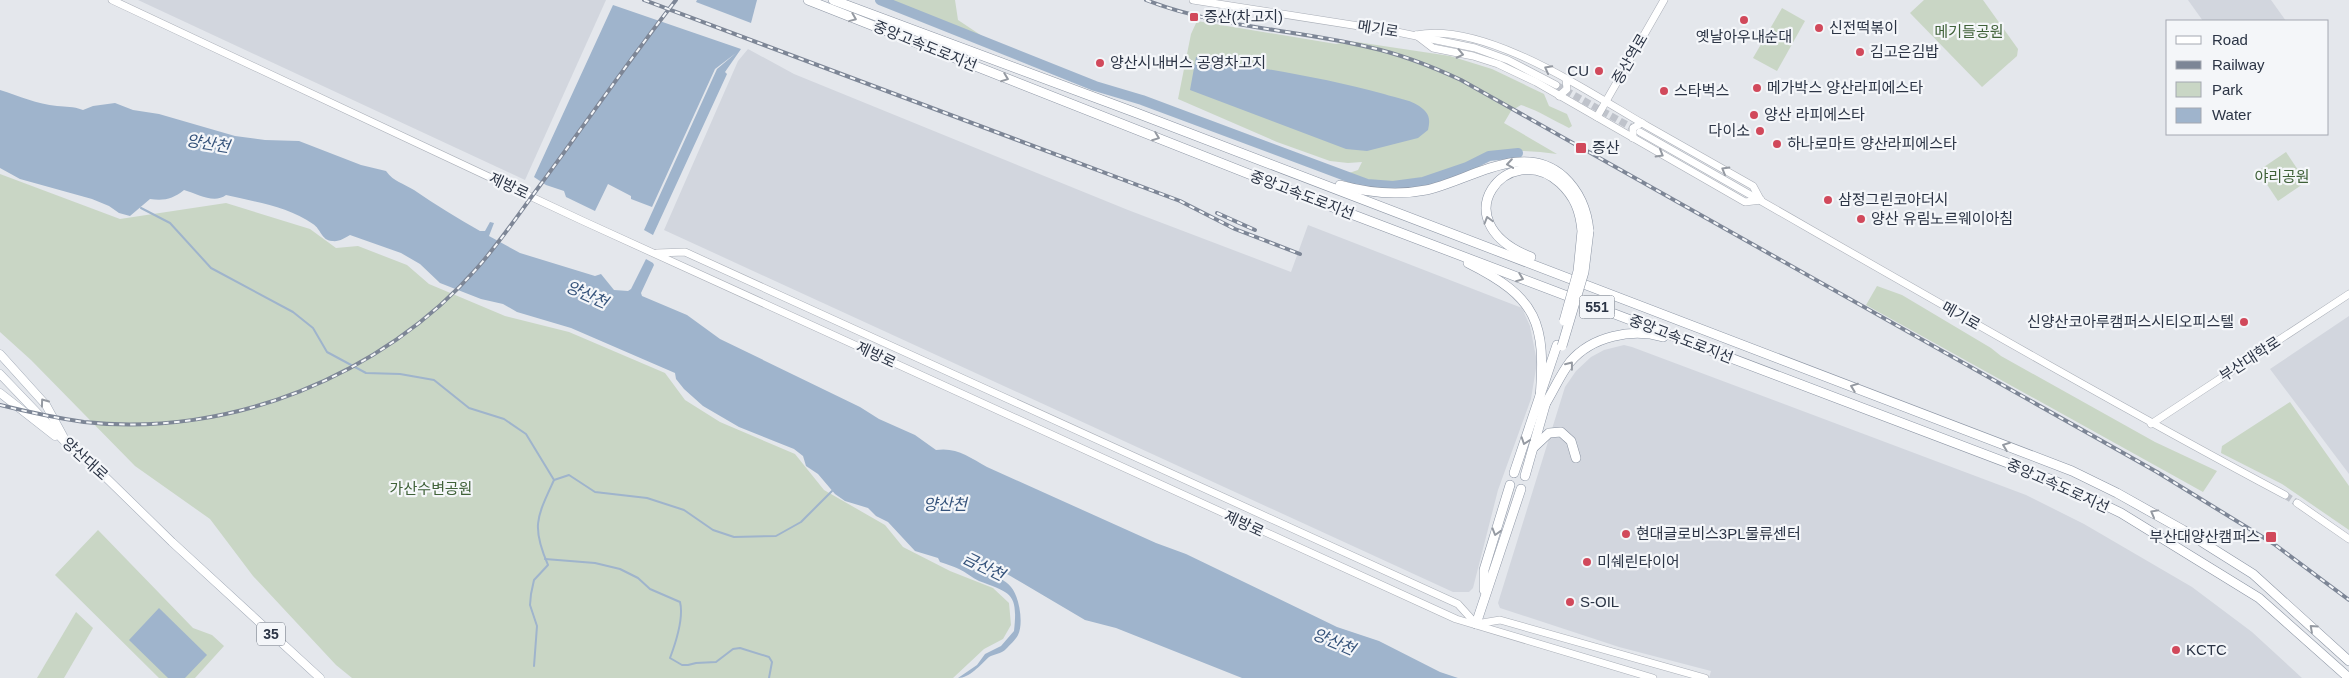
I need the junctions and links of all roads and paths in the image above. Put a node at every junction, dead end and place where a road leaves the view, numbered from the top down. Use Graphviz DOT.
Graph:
graph roads {
  1 [pos="112,0"];
  2 [pos="808,0"];
  3 [pos="833,0"];
  4 [pos="1192,0"];
  5 [pos="1664,0"];
  6 [pos="1416,36"];
  7 [pos="1566,79"];
  8 [pos="1556,85"];
  9 [pos="1559,96"];
  10 [pos="1606,102"];
  11 [pos="1134,112"];
  12 [pos="1597,117"];
  13 [pos="1642,123"];
  14 [pos="1640,132"];
  15 [pos="1633,138"];
  16 [pos="1761,200"];
  17 [pos="1381,225"];
  18 [pos="1585,231"];
  19 [pos="654,253"];
  20 [pos="2349,294"];
  21 [pos="1633,302"];
  22 [pos="0,354"];
  23 [pos="2,376"];
  24 [pos="0,393"];
  25 [pos="1542,402"];
  26 [pos="1860,407"];
  27 [pos="2151,424"];
  28 [pos="68,445"];
  29 [pos="1532,449"];
  30 [pos="1576,458"];
  31 [pos="1514,473"];
  32 [pos="1525,476"];
  33 [pos="1510,485"];
  34 [pos="1521,488"];
  35 [pos="2285,495"];
  36 [pos="2297,503"];
  37 [pos="2349,538"];
  38 [pos="1483,598"];
  39 [pos="1476,624"];
  40 [pos="2349,661"];
  41 [pos="320,678"];
  42 [pos="1653,678"];
  43 [pos="1705,678"];
  44 [pos="2349,678"];
  1 -- 19 [label="street, 제방로"];
  2 -- 17 [label="highway, 중앙고속도로지선 / 551, one-way"];
  3 -- 11 [label="highway, 중앙고속도로지선 / 551"];
  4 -- 6 [label="street, 메기로"];
  5 -- 10 [label="street, 증산역로"];
  7 -- 6 [label="street, one-way"];
  6 -- 8 [label="street, 메기로"];
  6 -- 9 [label="street, one-way"];
  7 -- 9 [label="street"];
  7 -- 10 [label="street"];
  9 -- 12 [label="street"];
  10 -- 12 [label="street, 증산역로"];
  10 -- 13 [label="street"];
  18 -- 11 [label="highway, one-way"];
  11 -- 21 [label="highway, 중앙고속도로지선 / 551"];
  12 -- 15 [label="street"];
  13 -- 15 [label="street"];
  16 -- 13 [label="street, one-way"];
  14 -- 16 [label="street, 메기로"];
  15 -- 16 [label="street, one-way"];
  16 -- 27 [label="street, 메기로"];
  17 -- 25 [label="highway"];
  17 -- 26 [label="highway, 중앙고속도로지선 / 551, one-way"];
  21 -- 18 [label="highway, one-way"];
  18 -- 25 [label="highway, bridge"];
  19 -- 39 [label="street, 제방로"];
  19 -- 39 [label="street"];
  20 -- 27 [label="street, 부산대학로"];
  40 -- 21 [label="highway, 중앙고속도로지선 / 551, one-way"];
  28 -- 22 [label="main road, one-way"];
  23 -- 28 [label="main road, 양산대로"];
  24 -- 28 [label="main road"];
  25 -- 26 [label="highway, one-way"];
  25 -- 29 [label="highway"];
  25 -- 31 [label="highway, one-way"];
  26 -- 44 [label="highway, 중앙고속도로지선 / 551"];
  27 -- 35 [label="street, 메기로"];
  28 -- 41 [label="main road, 양산대로 / 35"];
  29 -- 30 [label="highway"];
  29 -- 32 [label="highway"];
  33 -- 38 [label="highway, one-way"];
  34 -- 38 [label="highway"];
  36 -- 37 [label="street"];
  38 -- 39 [label="highway"];
  39 -- 42 [label="street, 제방로"];
  39 -- 43 [label="street"];
}
